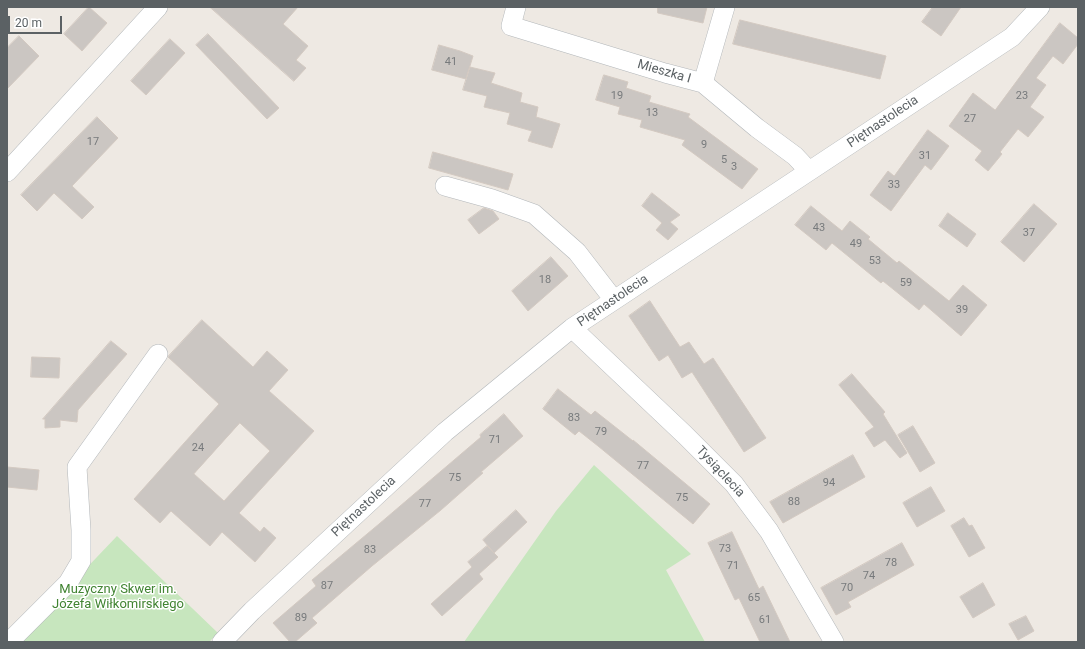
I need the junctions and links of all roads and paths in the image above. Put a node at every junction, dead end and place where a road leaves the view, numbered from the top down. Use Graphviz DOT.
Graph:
graph roads {
  1 [pos="158,7"];
  2 [pos="516,7"];
  3 [pos="725,7"];
  4 [pos="1040,7"];
  5 [pos="702,83"];
  6 [pos="809,171"];
  7 [pos="7,172"];
  8 [pos="445,186"];
  9 [pos="614,300"];
  10 [pos="572,328"];
  11 [pos="158,354"];
  12 [pos="9,642"];
  13 [pos="222,642"];
  14 [pos="834,642"];
  1 -- 7 [label="street"];
  2 -- 5 [label="street, Mieszka I"];
  3 -- 5 [label="street"];
  4 -- 6 [label="street, Piętnastolecia"];
  5 -- 6 [label="street, Mieszka I"];
  6 -- 9 [label="street, Piętnastolecia"];
  8 -- 9 [label="street"];
  9 -- 10 [label="street, Piętnastolecia"];
  10 -- 13 [label="street, Piętnastolecia"];
  10 -- 14 [label="street, Tysiąclecia"];
  11 -- 12 [label="street"];
}
